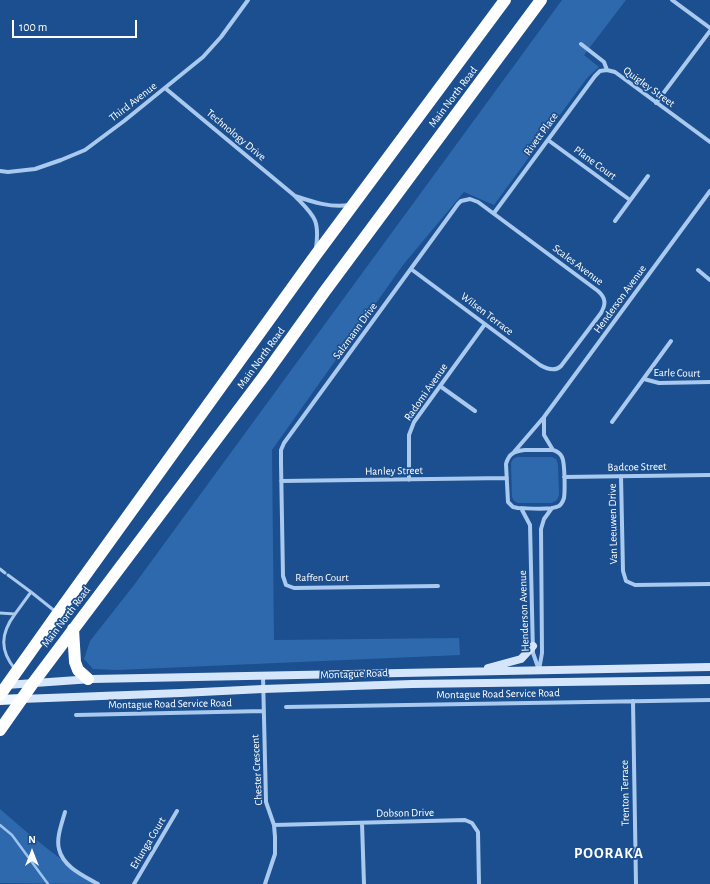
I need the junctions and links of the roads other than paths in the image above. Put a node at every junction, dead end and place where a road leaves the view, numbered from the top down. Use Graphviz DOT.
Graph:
graph roads {
  1 [pos="248,0"];
  2 [pos="505,0"];
  3 [pos="541,0"];
  4 [pos="672,0"];
  5 [pos="710,29"];
  6 [pos="581,44"];
  7 [pos="607,70"];
  8 [pos="165,88"];
  9 [pos="656,103"];
  10 [pos="548,140"];
  11 [pos="710,142"];
  12 [pos="0,171"];
  13 [pos="648,176"];
  14 [pos="710,191"];
  15 [pos="295,196"];
  16 [pos="465,200"];
  17 [pos="630,200"];
  18 [pos="352,205"];
  19 [pos="494,213"];
  20 [pos="615,221"];
  21 [pos="315,256"];
  22 [pos="411,269"];
  23 [pos="698,270"];
  24 [pos="710,280"];
  25 [pos="485,324"];
  26 [pos="671,341"];
  27 [pos="555,370"];
  28 [pos="644,379"];
  29 [pos="710,382"];
  30 [pos="440,386"];
  31 [pos="475,411"];
  32 [pos="544,417"];
  33 [pos="612,422"];
  34 [pos="553,450"];
  35 [pos="514,452"];
  36 [pos="710,475"];
  37 [pos="621,476"];
  38 [pos="564,477"];
  39 [pos="507,478"];
  40 [pos="409,480"];
  41 [pos="281,481"];
  42 [pos="521,508"];
  43 [pos="552,508"];
  44 [pos="0,569"];
  45 [pos="710,584"];
  46 [pos="438,586"];
  47 [pos="32,592"];
  48 [pos="0,612"];
  49 [pos="58,613"];
  50 [pos="15,614"];
  51 [pos="73,629"];
  52 [pos="0,645"];
  53 [pos="533,646"];
  54 [pos="710,667"];
  55 [pos="539,670"];
  56 [pos="17,671"];
  57 [pos="478,671"];
  58 [pos="263,676"];
  59 [pos="88,679"];
  60 [pos="710,680"];
  61 [pos="33,683"];
  62 [pos="539,683"];
  63 [pos="2,689"];
  64 [pos="263,689"];
  65 [pos="21,699"];
  66 [pos="0,700"];
  67 [pos="710,700"];
  68 [pos="633,701"];
  69 [pos="286,707"];
  70 [pos="264,711"];
  71 [pos="76,715"];
  72 [pos="0,730"];
  73 [pos="177,811"];
  74 [pos="65,812"];
  75 [pos="362,823"];
  76 [pos="274,825"];
  77 [pos="98,884"];
  78 [pos="134,884"];
  79 [pos="265,884"];
  80 [pos="364,884"];
  81 [pos="479,884"];
  82 [pos="636,884"];
  1 -- 8 [label="street, Third Avenue"];
  2 -- 18 [label="highway, Main North Road"];
  3 -- 51 [label="highway, Main North Road"];
  4 -- 5 [label="street"];
  5 -- 9 [label="street"];
  6 -- 7 [label="street, Quigley Street"];
  7 -- 9 [label="street, Quigley Street"];
  7 -- 10 [label="street, Rivett Place"];
  8 -- 12 [label="street, Third Avenue"];
  8 -- 15 [label="street, Technology Drive"];
  9 -- 11 [label="street, Quigley Street"];
  10 -- 17 [label="street, Plane Court"];
  10 -- 19 [label="street, Rivett Place"];
  13 -- 17 [label="street"];
  14 -- 32 [label="street, Henderson Avenue"];
  15 -- 18 [label="street, Technology Drive"];
  15 -- 21 [label="street, Technology Drive"];
  16 -- 19 [label="street, Scales Avenue"];
  16 -- 22 [label="street, Salzmann Drive"];
  17 -- 20 [label="street"];
  18 -- 21 [label="highway, Main North Road"];
  19 -- 27 [label="street, Scales Avenue"];
  21 -- 49 [label="highway, Main North Road"];
  22 -- 25 [label="street, Wilsen Terrace"];
  22 -- 41 [label="street, Salzmann Drive"];
  23 -- 24 [label="street"];
  25 -- 27 [label="street, Wilsen Terrace"];
  25 -- 30 [label="street, Radomi Avenue"];
  26 -- 28 [label="street, Earle Court"];
  28 -- 29 [label="street, Earle Court"];
  28 -- 33 [label="street, Earle Court"];
  30 -- 31 [label="street"];
  30 -- 40 [label="street, Radomi Avenue"];
  32 -- 34 [label="street"];
  32 -- 35 [label="street, Henderson Avenue"];
  34 -- 35 [label="street"];
  34 -- 38 [label="street"];
  35 -- 39 [label="street"];
  36 -- 37 [label="street, Badcoe Street"];
  37 -- 38 [label="street, Badcoe Street"];
  37 -- 45 [label="street, Van Leeuwen Drive"];
  38 -- 43 [label="street"];
  39 -- 40 [label="street, Hanley Street"];
  39 -- 42 [label="street"];
  40 -- 41 [label="street, Hanley Street"];
  41 -- 46 [label="street, Raffen Court"];
  42 -- 43 [label="street"];
  42 -- 53 [label="street, Henderson Avenue"];
  43 -- 55 [label="street, Henderson Avenue"];
  44 -- 47 [label="lane"];
  47 -- 49 [label="lane"];
  47 -- 50 [label="lane"];
  48 -- 50 [label="lane"];
  49 -- 56 [label="highway, Main North Road"];
  50 -- 52 [label="lane"];
  51 -- 59 [label="highway"];
  51 -- 61 [label="highway, Main North Road"];
  52 -- 56 [label="lane"];
  53 -- 55 [label="street, Henderson Avenue"];
  53 -- 57 [label="main road"];
  54 -- 55 [label="main road, Montague Road"];
  55 -- 57 [label="main road, Montague Road"];
  55 -- 62 [label="main road"];
  56 -- 63 [label="highway, Main North Road"];
  57 -- 58 [label="main road, Montague Road"];
  58 -- 59 [label="main road, Montague Road"];
  58 -- 64 [label="street, Chester Crescent"];
  59 -- 61 [label="main road, Montague Road"];
  60 -- 62 [label="main road, Montague Road"];
  61 -- 63 [label="main road, Montague Road"];
  61 -- 65 [label="highway, Main North Road"];
  62 -- 64 [label="main road, Montague Road"];
  64 -- 65 [label="main road, Montague Road"];
  64 -- 70 [label="street, Chester Crescent"];
  65 -- 66 [label="main road, Montague Road"];
  65 -- 72 [label="highway, Main North Road"];
  67 -- 68 [label="street, Montague Road Service Road"];
  68 -- 69 [label="street, Montague Road Service Road"];
  68 -- 82 [label="street, Trenton Terrace"];
  70 -- 71 [label="street, Montague Road Service Road"];
  70 -- 76 [label="street, Chester Crescent"];
  73 -- 78 [label="street, Erlunga Court"];
  74 -- 77 [label="street"];
  75 -- 76 [label="street, Dobson Drive"];
  75 -- 80 [label="street"];
  75 -- 81 [label="street, Dobson Drive"];
  76 -- 79 [label="street, Chester Crescent"];
}
